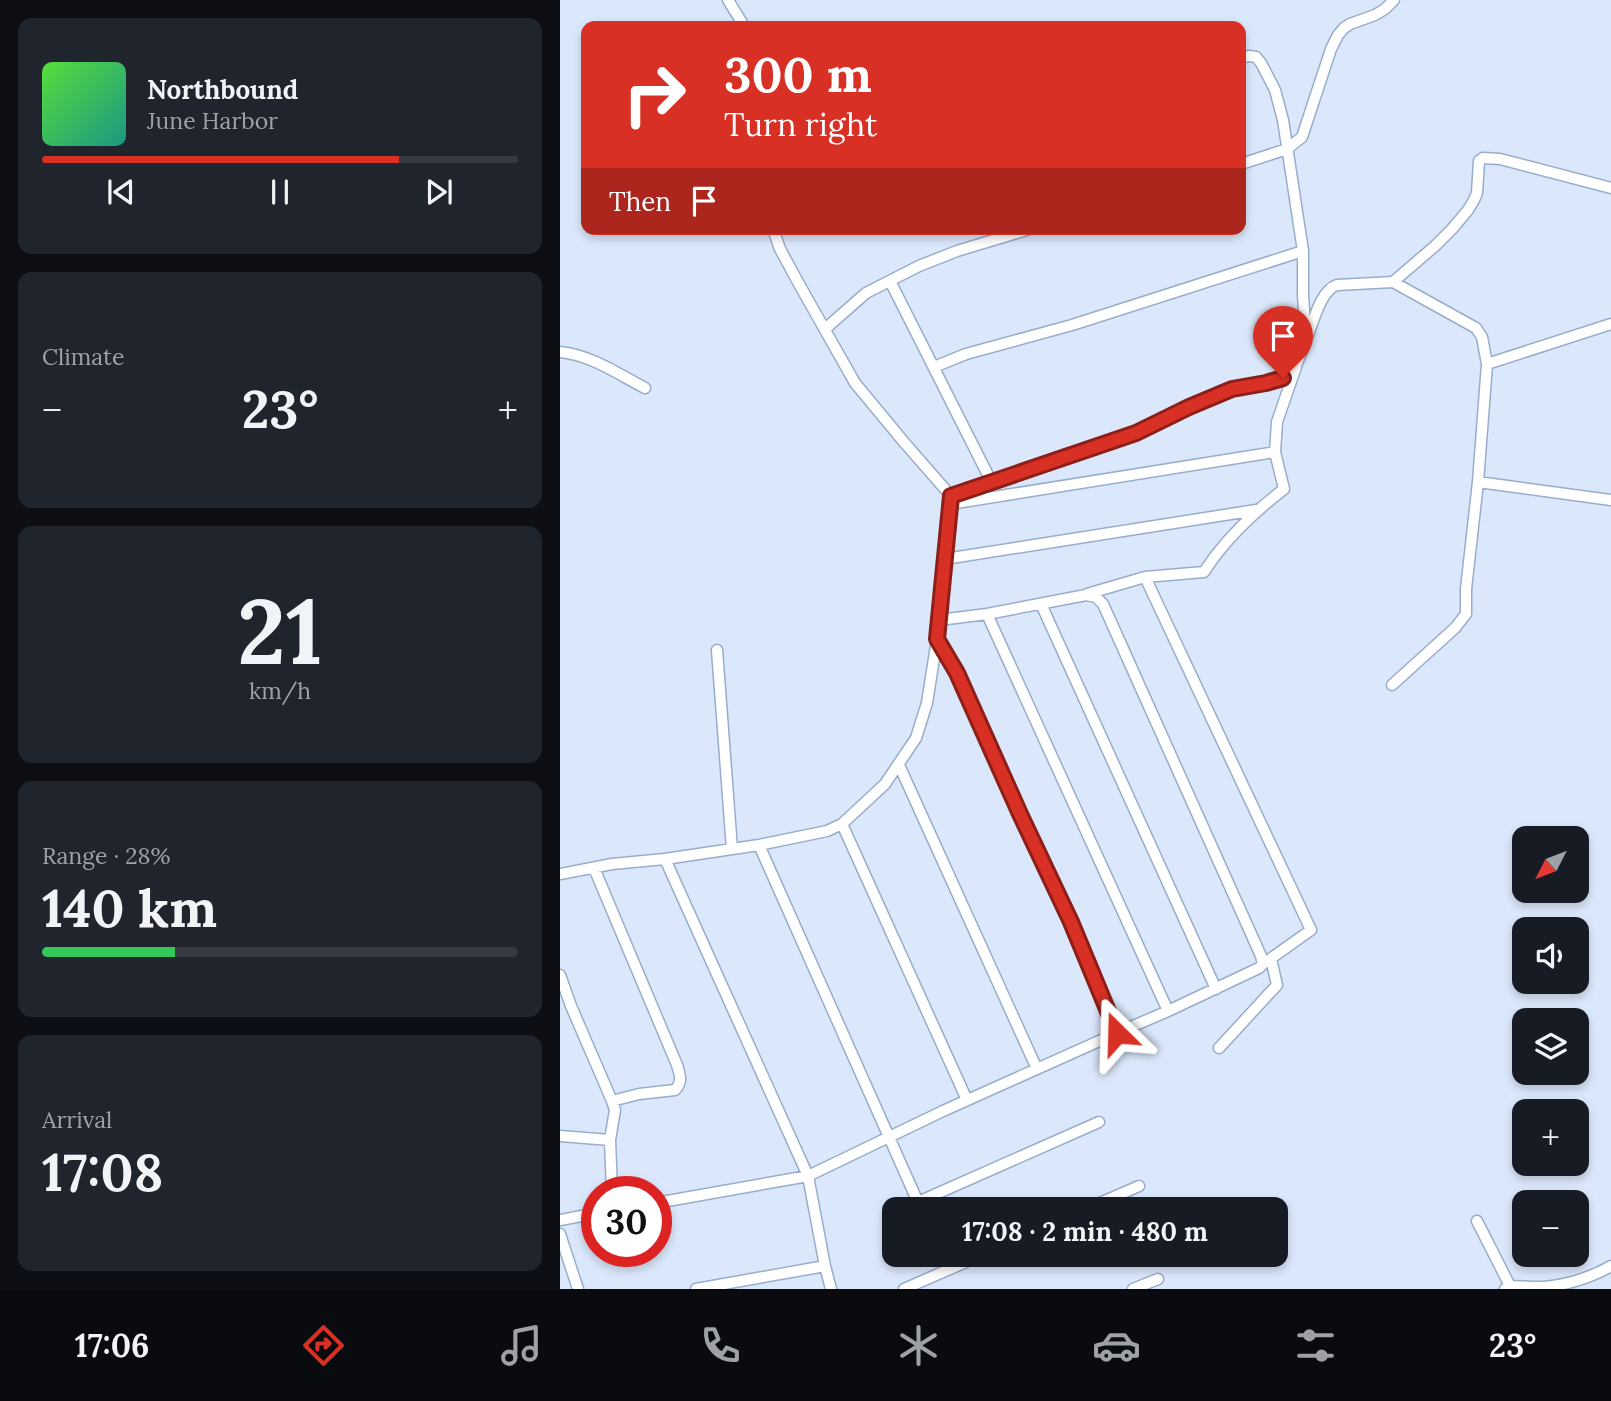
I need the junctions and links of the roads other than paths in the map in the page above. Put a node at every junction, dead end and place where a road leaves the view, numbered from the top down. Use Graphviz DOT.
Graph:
graph roads {
  1 [pos="728,0"];
  2 [pos="1394,0"];
  3 [pos="741,21"];
  4 [pos="1246,57"];
  5 [pos="1287,149"];
  6 [pos="1246,162"];
  7 [pos="1611,188"];
  8 [pos="775,235"];
  9 [pos="1010,235"];
  10 [pos="1303,251"];
  11 [pos="890,281"];
  12 [pos="1393,282"];
  13 [pos="1611,324"];
  14 [pos="825,329"];
  15 [pos="1306,341"];
  16 [pos="560,352"];
  17 [pos="1487,364"];
  18 [pos="1296,366"];
  19 [pos="934,367"];
  20 [pos="645,388"];
  21 [pos="1275,452"];
  22 [pos="1478,482"];
  23 [pos="992,483"];
  24 [pos="951,500"];
  25 [pos="1611,500"];
  26 [pos="1256,510"];
  27 [pos="945,559"];
  28 [pos="1145,577"];
  29 [pos="1086,595"];
  30 [pos="1041,604"];
  31 [pos="987,614"];
  32 [pos="939,620"];
  33 [pos="937,639"];
  34 [pos="717,650"];
  35 [pos="1391,685"];
  36 [pos="899,765"];
  37 [pos="842,824"];
  38 [pos="759,845"];
  39 [pos="732,849"];
  40 [pos="665,859"];
  41 [pos="594,868"];
  42 [pos="560,874"];
  43 [pos="1267,961"];
  44 [pos="560,975"];
  45 [pos="1216,989"];
  46 [pos="1168,1011"];
  47 [pos="1117,1033"];
  48 [pos="1219,1048"];
  49 [pos="1037,1069"];
  50 [pos="968,1100"];
  51 [pos="612,1101"];
  52 [pos="1099,1122"];
  53 [pos="560,1136"];
  54 [pos="889,1137"];
  55 [pos="610,1140"];
  56 [pos="611,1176"];
  57 [pos="808,1176"];
  58 [pos="1139,1186"];
  59 [pos="916,1197"];
  60 [pos="937,1197"];
  61 [pos="1114,1197"];
  62 [pos="672,1200"];
  63 [pos="581,1216"];
  64 [pos="560,1220"];
  65 [pos="1476,1221"];
  66 [pos="560,1234"];
  67 [pos="825,1266"];
  68 [pos="1611,1266"];
  69 [pos="953,1267"];
  70 [pos="948,1269"];
  71 [pos="1158,1279"];
  72 [pos="922,1285"];
  73 [pos="1507,1288"];
  74 [pos="578,1289"];
  75 [pos="696,1289"];
  76 [pos="831,1289"];
  77 [pos="904,1289"];
  78 [pos="1133,1289"];
  1 -- 3 [label="street"];
  2 -- 5 [label="street"];
  4 -- 5 [label="street"];
  5 -- 6 [label="street"];
  5 -- 10 [label="street"];
  7 -- 12 [label="street"];
  8 -- 14 [label="street"];
  9 -- 11 [label="street"];
  10 -- 15 [label="street"];
  10 -- 19 [label="street"];
  11 -- 14 [label="street"];
  11 -- 19 [label="street"];
  12 -- 15 [label="street"];
  12 -- 17 [label="street"];
  13 -- 17 [label="street"];
  14 -- 24 [label="street"];
  15 -- 18 [label="street"];
  16 -- 20 [label="street"];
  17 -- 22 [label="street"];
  18 -- 21 [label="street"];
  18 -- 23 [label="street"];
  19 -- 23 [label="street"];
  21 -- 24 [label="street"];
  21 -- 26 [label="street"];
  22 -- 25 [label="street"];
  22 -- 35 [label="street"];
  23 -- 24 [label="street"];
  24 -- 27 [label="street"];
  26 -- 27 [label="street"];
  26 -- 28 [label="street"];
  27 -- 32 [label="street"];
  28 -- 29 [label="street"];
  28 -- 43 [label="street"];
  29 -- 30 [label="street"];
  29 -- 43 [label="street"];
  30 -- 31 [label="street"];
  30 -- 45 [label="street"];
  31 -- 32 [label="street"];
  31 -- 46 [label="street"];
  32 -- 33 [label="street"];
  33 -- 36 [label="street"];
  33 -- 47 [label="street"];
  34 -- 39 [label="street"];
  36 -- 37 [label="street"];
  36 -- 49 [label="street"];
  37 -- 38 [label="street"];
  37 -- 50 [label="street"];
  38 -- 39 [label="street"];
  38 -- 54 [label="street"];
  39 -- 40 [label="street"];
  40 -- 41 [label="street"];
  40 -- 57 [label="street"];
  41 -- 42 [label="street"];
  41 -- 51 [label="street"];
  43 -- 45 [label="street"];
  43 -- 48 [label="street"];
  44 -- 51 [label="street"];
  45 -- 46 [label="street"];
  46 -- 47 [label="street"];
  47 -- 49 [label="street"];
  49 -- 50 [label="street"];
  50 -- 54 [label="street"];
  51 -- 55 [label="street"];
  52 -- 60 [label="street"];
  53 -- 55 [label="street"];
  54 -- 57 [label="street"];
  54 -- 59 [label="street"];
  55 -- 56 [label="street"];
  57 -- 62 [label="street"];
  57 -- 67 [label="street"];
  58 -- 61 [label="street"];
  63 -- 64 [label="street"];
  65 -- 73 [label="street"];
  66 -- 74 [label="street"];
  67 -- 75 [label="street"];
  67 -- 76 [label="street"];
  68 -- 73 [label="street"];
  69 -- 70 [label="street"];
  70 -- 72 [label="street"];
  71 -- 78 [label="street"];
  72 -- 77 [label="street"];
}
